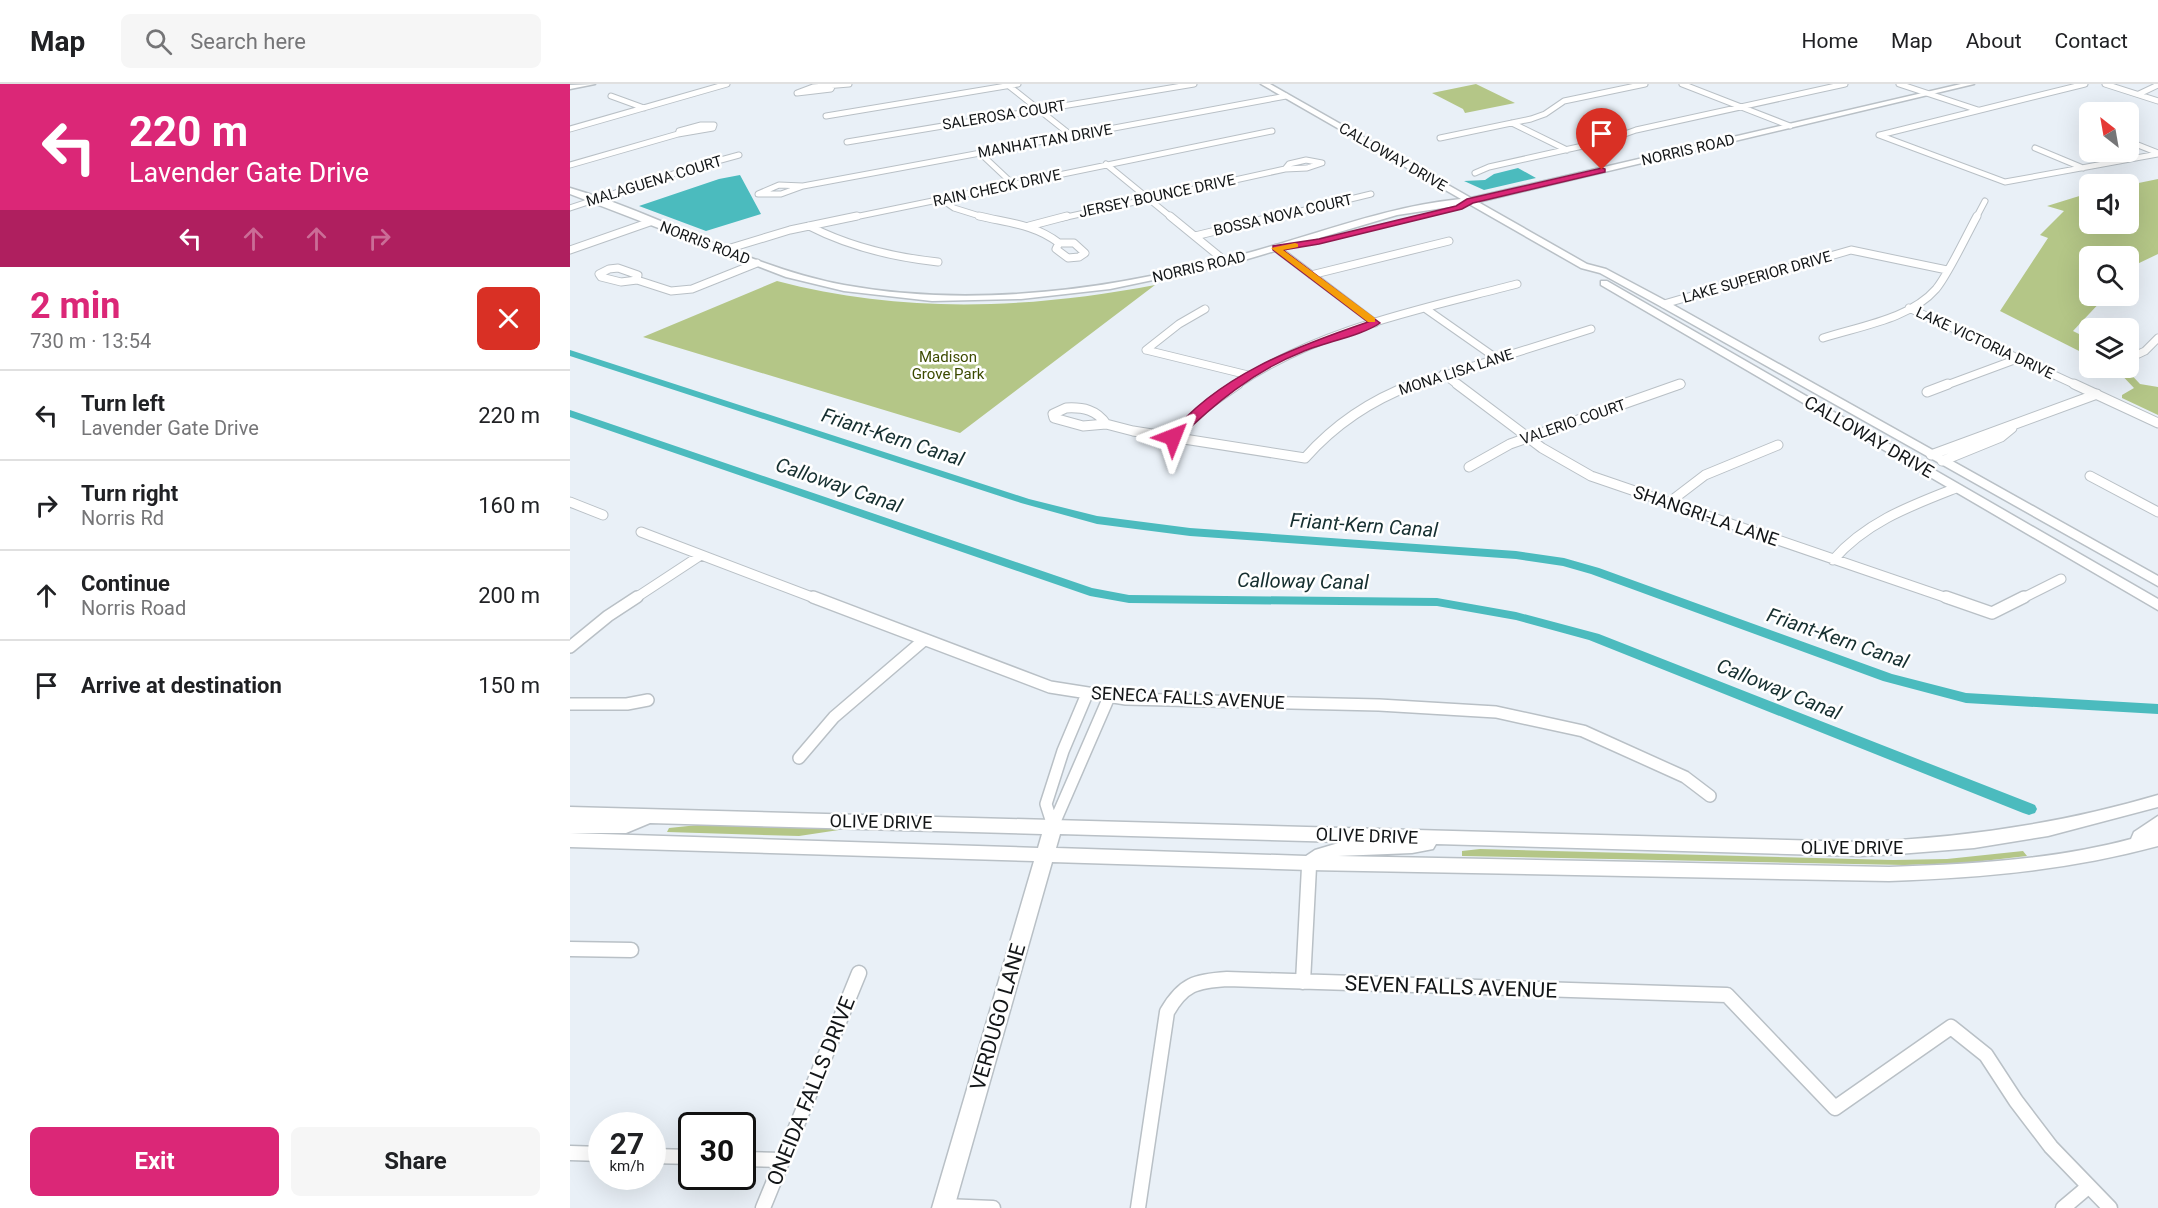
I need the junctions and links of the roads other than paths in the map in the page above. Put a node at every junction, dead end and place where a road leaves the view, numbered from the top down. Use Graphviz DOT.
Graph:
graph roads {
  1 [pos="591,84"];
  2 [pos="723,84"];
  3 [pos="849,84"];
  4 [pos="1018,84"];
  5 [pos="1171,84"];
  6 [pos="1194,84"];
  7 [pos="1265,84"];
  8 [pos="1645,84"];
  9 [pos="1682,84"];
  10 [pos="1845,84"];
  11 [pos="1899,84"];
  12 [pos="1970,84"];
  13 [pos="2085,84"];
  14 [pos="2105,84"];
  15 [pos="2158,85"];
  16 [pos="1009,86"];
  17 [pos="570,87"];
  18 [pos="832,87"];
  19 [pos="958,88"];
  20 [pos="1161,88"];
  21 [pos="963,93"];
  22 [pos="1929,94"];
  23 [pos="2139,94"];
  24 [pos="611,96"];
  25 [pos="1287,96"];
  26 [pos="2158,101"];
  27 [pos="1741,107"];
  28 [pos="644,108"];
  29 [pos="1039,110"];
  30 [pos="1978,110"];
  31 [pos="826,116"];
  32 [pos="1512,123"];
  33 [pos="1790,126"];
  34 [pos="570,129"];
  35 [pos="1272,132"];
  36 [pos="678,134"];
  37 [pos="1072,136"];
  38 [pos="1440,138"];
  39 [pos="847,142"];
  40 [pos="2139,145"];
  41 [pos="2035,148"];
  42 [pos="1567,150"];
  43 [pos="980,153"];
  44 [pos="2158,153"];
  45 [pos="739,155"];
  46 [pos="1106,164"];
  47 [pos="570,165"];
  48 [pos="2083,168"];
  49 [pos="1285,169"];
  50 [pos="1475,173"];
  51 [pos="1014,185"];
  52 [pos="803,186"];
  53 [pos="570,190"];
  54 [pos="1371,194"];
  55 [pos="1148,198"];
  56 [pos="941,199"];
  57 [pos="594,200"];
  58 [pos="1470,201"];
  59 [pos="1985,201"];
  60 [pos="570,208"];
  61 [pos="651,222"];
  62 [pos="809,226"];
  63 [pos="1029,226"];
  64 [pos="1195,236"];
  65 [pos="1449,241"];
  66 [pos="1059,243"];
  67 [pos="1276,248"];
  68 [pos="570,250"];
  69 [pos="724,250"];
  70 [pos="1226,261"];
  71 [pos="938,262"];
  72 [pos="757,263"];
  73 [pos="1584,266"];
  74 [pos="1947,270"];
  75 [pos="1311,275"];
  76 [pos="1595,278"];
  77 [pos="637,280"];
  78 [pos="1517,284"];
  79 [pos="1664,304"];
  80 [pos="1910,308"];
  81 [pos="1205,309"];
  82 [pos="1426,309"];
  83 [pos="1375,323"];
  84 [pos="1591,329"];
  85 [pos="1823,338"];
  86 [pos="2158,338"];
  87 [pos="2139,354"];
  88 [pos="1496,358"];
  89 [pos="2017,359"];
  90 [pos="1443,374"];
  91 [pos="1248,375"];
  92 [pos="1680,384"];
  93 [pos="1927,392"];
  94 [pos="2097,394"];
  95 [pos="1832,415"];
  96 [pos="2158,423"];
  97 [pos="1106,424"];
  98 [pos="1173,437"];
  99 [pos="1528,437"];
  100 [pos="1778,445"];
  101 [pos="1937,458"];
  102 [pos="1469,467"];
  103 [pos="2090,476"];
  104 [pos="1956,488"];
  105 [pos="570,502"];
  106 [pos="1667,504"];
  107 [pos="2156,509"];
  108 [pos="603,515"];
  109 [pos="2060,527"];
  110 [pos="641,532"];
  111 [pos="701,555"];
  112 [pos="1833,560"];
  113 [pos="2061,579"];
  114 [pos="2158,582"];
  115 [pos="2158,605"];
  116 [pos="924,640"];
  117 [pos="570,648"];
  118 [pos="1087,694"];
  119 [pos="1109,697"];
  120 [pos="648,700"];
  121 [pos="570,705"];
  122 [pos="799,758"];
  123 [pos="1710,796"];
  124 [pos="2158,801"];
  125 [pos="570,814"];
  126 [pos="650,816"];
  127 [pos="2158,823"];
  128 [pos="570,826"];
  129 [pos="1053,826"];
  130 [pos="1451,839"];
  131 [pos="2158,839"];
  132 [pos="570,840"];
  133 [pos="2140,844"];
  134 [pos="1044,854"];
  135 [pos="1309,863"];
  136 [pos="570,949"];
  137 [pos="631,951"];
  138 [pos="859,973"];
  139 [pos="1303,982"];
  140 [pos="570,1153"];
  141 [pos="588,1154"];
  142 [pos="756,1159"];
  143 [pos="783,1160"];
  144 [pos="2088,1187"];
  145 [pos="944,1207"];
  146 [pos="763,1208"];
  147 [pos="993,1208"];
  148 [pos="1138,1208"];
  149 [pos="2062,1208"];
  150 [pos="2110,1208"];
  1 -- 17 [label="main road"];
  2 -- 28 [label="street"];
  3 -- 18 [label="street"];
  4 -- 16 [label="street"];
  5 -- 20 [label="street, SALEROSA COURT"];
  6 -- 20 [label="street, SALEROSA COURT"];
  7 -- 25 [label="main road, CALLOWAY DRIVE"];
  8 -- 32 [label="street"];
  9 -- 27 [label="street"];
  10 -- 27 [label="street"];
  11 -- 22 [label="street"];
  12 -- 22 [label="main road, NORRIS ROAD"];
  13 -- 30 [label="street"];
  14 -- 23 [label="street"];
  15 -- 23 [label="street"];
  16 -- 21 [label="street"];
  16 -- 29 [label="street"];
  18 -- 18 [label="street"];
  19 -- 21 [label="street"];
  20 -- 29 [label="street, SALEROSA COURT"];
  21 -- 31 [label="street"];
  22 -- 30 [label="street"];
  22 -- 33 [label="main road, NORRIS ROAD"];
  23 -- 26 [label="street"];
  24 -- 28 [label="street"];
  25 -- 37 [label="street, MANHATTAN DRIVE"];
  25 -- 58 [label="main road, CALLOWAY DRIVE"];
  27 -- 33 [label="street"];
  27 -- 42 [label="street"];
  28 -- 34 [label="street"];
  29 -- 37 [label="street"];
  29 -- 39 [label="street, SALEROSA COURT"];
  30 -- 48 [label="street"];
  32 -- 38 [label="street"];
  32 -- 42 [label="street"];
  33 -- 58 [label="main road, NORRIS ROAD"];
  35 -- 46 [label="street, RAIN CHECK DRIVE"];
  36 -- 36 [label="street"];
  36 -- 47 [label="street"];
  37 -- 43 [label="street, MANHATTAN DRIVE"];
  40 -- 44 [label="street"];
  41 -- 48 [label="street"];
  42 -- 50 [label="street"];
  43 -- 51 [label="street"];
  43 -- 52 [label="street, MANHATTAN DRIVE"];
  44 -- 48 [label="street"];
  45 -- 57 [label="street, MALAGUENA COURT"];
  46 -- 51 [label="street, RAIN CHECK DRIVE"];
  46 -- 55 [label="street"];
  49 -- 49 [label="street, JERSEY BOUNCE DRIVE"];
  49 -- 55 [label="street, JERSEY BOUNCE DRIVE"];
  51 -- 56 [label="street, RAIN CHECK DRIVE"];
  52 -- 52 [label="street, MANHATTAN DRIVE"];
  53 -- 57 [label="main road, NORRIS ROAD"];
  54 -- 64 [label="street, BOSSA NOVA COURT"];
  55 -- 63 [label="street, JERSEY BOUNCE DRIVE"];
  55 -- 64 [label="street"];
  56 -- 62 [label="street, RAIN CHECK DRIVE"];
  56 -- 63 [label="street"];
  57 -- 60 [label="street, MALAGUENA COURT"];
  57 -- 61 [label="main road, NORRIS ROAD"];
  58 -- 67 [label="main road, NORRIS ROAD"];
  58 -- 73 [label="main road, CALLOWAY DRIVE"];
  59 -- 74 [label="street"];
  61 -- 68 [label="street"];
  61 -- 69 [label="main road, NORRIS ROAD"];
  62 -- 69 [label="street, RAIN CHECK DRIVE"];
  62 -- 71 [label="street"];
  63 -- 66 [label="street"];
  64 -- 70 [label="street"];
  65 -- 75 [label="street"];
  67 -- 70 [label="main road, NORRIS ROAD"];
  67 -- 75 [label="street"];
  69 -- 72 [label="main road, NORRIS ROAD"];
  70 -- 72 [label="main road, NORRIS ROAD"];
  72 -- 77 [label="street"];
  73 -- 76 [label="main road, CALLOWAY DRIVE"];
  73 -- 79 [label="main road, CALLOWAY DRIVE"];
  74 -- 79 [label="street, LAKE SUPERIOR DRIVE"];
  74 -- 80 [label="street"];
  75 -- 83 [label="street"];
  76 -- 79 [label="main road"];
  76 -- 95 [label="main road, CALLOWAY DRIVE"];
  77 -- 77 [label="street"];
  78 -- 82 [label="street"];
  79 -- 101 [label="main road, CALLOWAY DRIVE"];
  80 -- 85 [label="street"];
  80 -- 89 [label="street, LAKE VICTORIA DRIVE"];
  81 -- 91 [label="street"];
  82 -- 83 [label="street"];
  82 -- 88 [label="street"];
  83 -- 91 [label="street"];
  84 -- 88 [label="street, MONA LISA LANE"];
  86 -- 87 [label="street"];
  88 -- 90 [label="street, MONA LISA LANE"];
  89 -- 93 [label="street"];
  89 -- 94 [label="street, LAKE VICTORIA DRIVE"];
  90 -- 98 [label="street, MONA LISA LANE"];
  90 -- 99 [label="street, SHANGRI-LA LANE"];
  91 -- 98 [label="street"];
  92 -- 99 [label="street, VALERIO COURT"];
  94 -- 96 [label="street, LAKE VICTORIA DRIVE"];
  94 -- 101 [label="street"];
  95 -- 101 [label="main road"];
  95 -- 104 [label="main road, CALLOWAY DRIVE"];
  97 -- 97 [label="street"];
  97 -- 98 [label="street"];
  99 -- 102 [label="street, VALERIO COURT"];
  99 -- 106 [label="street, SHANGRI-LA LANE"];
  100 -- 106 [label="street"];
  101 -- 109 [label="main road, CALLOWAY DRIVE"];
  103 -- 107 [label="street"];
  104 -- 109 [label="main road"];
  104 -- 112 [label="street"];
  104 -- 115 [label="main road, CALLOWAY DRIVE"];
  105 -- 108 [label="street"];
  106 -- 112 [label="street, SHANGRI-LA LANE"];
  109 -- 114 [label="main road, CALLOWAY DRIVE"];
  110 -- 111 [label="street, SENECA FALLS AVENUE"];
  111 -- 116 [label="street, SENECA FALLS AVENUE"];
  111 -- 117 [label="street"];
  112 -- 113 [label="street, SHANGRI-LA LANE"];
  116 -- 118 [label="street, SENECA FALLS AVENUE"];
  116 -- 122 [label="street"];
  118 -- 119 [label="street, SENECA FALLS AVENUE"];
  118 -- 129 [label="street"];
  119 -- 123 [label="street, SENECA FALLS AVENUE"];
  119 -- 129 [label="street"];
  120 -- 121 [label="street"];
  124 -- 130 [label="main road, OLIVE DRIVE"];
  125 -- 126 [label="main road, OLIVE DRIVE"];
  126 -- 128 [label="main road"];
  126 -- 129 [label="main road, OLIVE DRIVE"];
  127 -- 133 [label="main road"];
  129 -- 130 [label="main road, OLIVE DRIVE"];
  129 -- 134 [label="main road, VERDUGO LANE"];
  130 -- 135 [label="main road"];
  131 -- 133 [label="main road, OLIVE DRIVE"];
  132 -- 134 [label="main road, OLIVE DRIVE"];
  133 -- 135 [label="main road, OLIVE DRIVE"];
  134 -- 135 [label="main road, OLIVE DRIVE"];
  134 -- 145 [label="main road, VERDUGO LANE"];
  135 -- 139 [label="street"];
  136 -- 137 [label="street"];
  138 -- 143 [label="street, ONEIDA FALLS DRIVE"];
  139 -- 144 [label="street, SEVEN FALLS AVENUE"];
  139 -- 148 [label="street, SEVEN FALLS AVENUE"];
  140 -- 141 [label="street"];
  142 -- 143 [label="street"];
  143 -- 146 [label="street, ONEIDA FALLS DRIVE"];
  144 -- 149 [label="street"];
  144 -- 150 [label="street"];
  145 -- 147 [label="street"];
}
